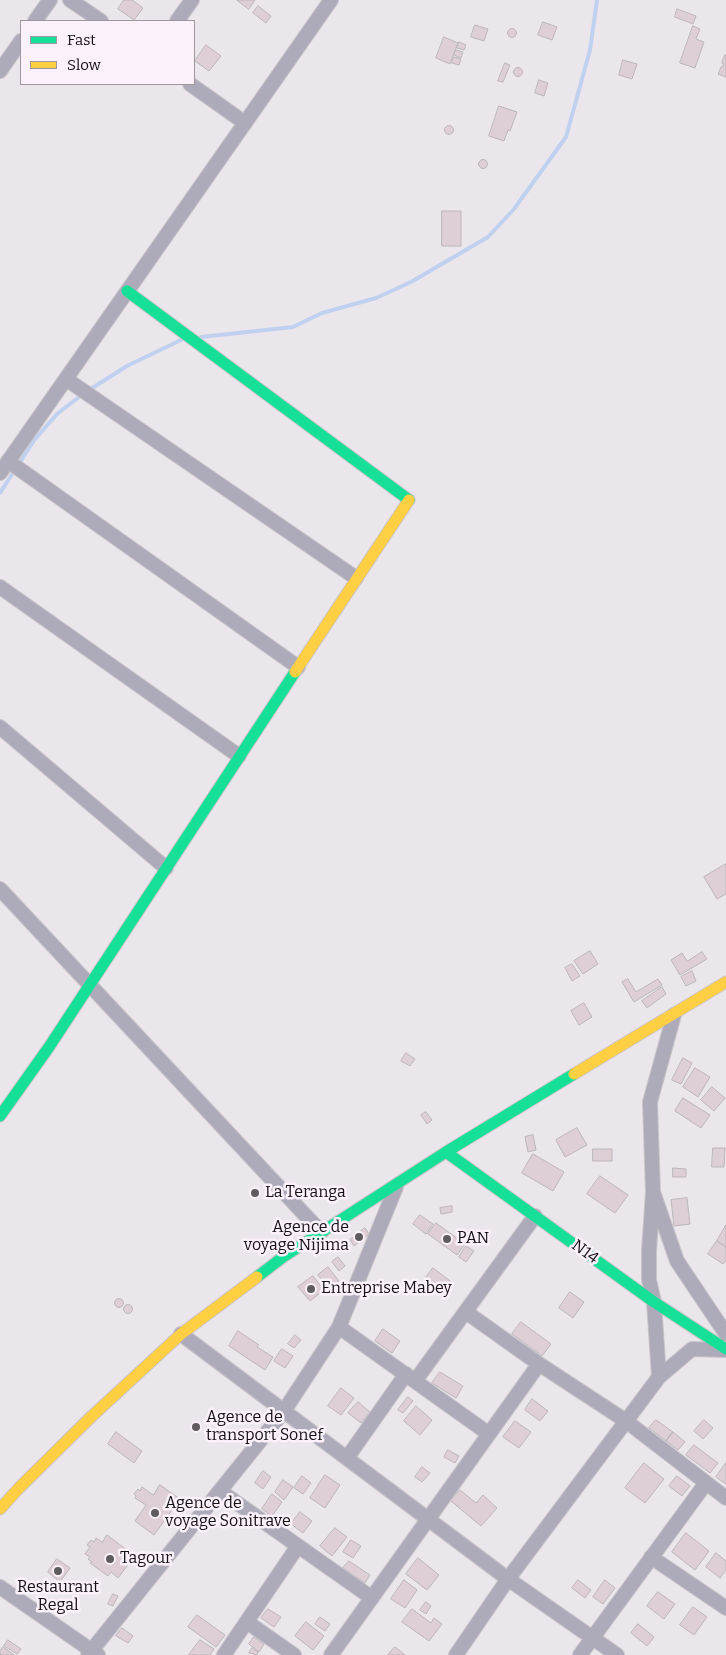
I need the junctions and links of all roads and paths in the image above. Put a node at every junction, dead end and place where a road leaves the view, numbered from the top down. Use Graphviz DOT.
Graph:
graph roads {
  1 [pos="50,0"];
  2 [pos="70,0"];
  3 [pos="192,0"];
  4 [pos="331,0"];
  5 [pos="36,20"];
  6 [pos="100,20"];
  7 [pos="178,20"];
  8 [pos="20,42"];
  9 [pos="0,71"];
  10 [pos="191,85"];
  11 [pos="245,123"];
  12 [pos="128,291"];
  13 [pos="66,379"];
  14 [pos="4,467"];
  15 [pos="356,578"];
  16 [pos="0,587"];
  17 [pos="298,667"];
  18 [pos="0,727"];
  19 [pos="239,756"];
  20 [pos="166,868"];
  21 [pos="0,889"];
  22 [pos="726,982"];
  23 [pos="90,985"];
  24 [pos="674,1014"];
  25 [pos="0,1116"];
  26 [pos="446,1152"];
  27 [pos="398,1182"];
  28 [pos="653,1192"];
  29 [pos="535,1216"];
  30 [pos="321,1232"];
  31 [pos="654,1302"];
  32 [pos="466,1312"];
  33 [pos="339,1327"];
  34 [pos="181,1334"];
  35 [pos="726,1334"];
  36 [pos="726,1350"];
  37 [pos="539,1364"];
  38 [pos="659,1377"];
  39 [pos="411,1378"];
  40 [pos="284,1411"];
  41 [pos="626,1421"];
  42 [pos="489,1434"];
  43 [pos="347,1458"];
  44 [pos="706,1482"];
  45 [pos="220,1491"];
  46 [pos="726,1498"];
  47 [pos="0,1509"];
  48 [pos="428,1519"];
  49 [pos="298,1546"];
  50 [pos="652,1557"];
  51 [pos="508,1579"];
  52 [pos="0,1587"];
  53 [pos="372,1598"];
  54 [pos="724,1602"];
  55 [pos="247,1622"];
  56 [pos="592,1638"];
  57 [pos="93,1653"];
  58 [pos="224,1655"];
  59 [pos="294,1655"];
  60 [pos="331,1655"];
  61 [pos="456,1655"];
  62 [pos="580,1655"];
  63 [pos="617,1655"];
  1 -- 5 [label="street"];
  2 -- 6 [label="street"];
  3 -- 7 [label="street"];
  4 -- 11 [label="street"];
  8 -- 9 [label="street"];
  10 -- 11 [label="street"];
  11 -- 12 [label="street"];
  12 -- 13 [label="street"];
  12 -- 15 [label="main road"];
  13 -- 14 [label="street"];
  13 -- 15 [label="street"];
  14 -- 17 [label="street"];
  15 -- 17 [label="main road"];
  16 -- 19 [label="street"];
  17 -- 19 [label="main road"];
  18 -- 20 [label="street"];
  19 -- 20 [label="main road"];
  20 -- 23 [label="main road"];
  21 -- 23 [label="street"];
  22 -- 24 [label="main road"];
  23 -- 25 [label="main road"];
  23 -- 30 [label="street"];
  24 -- 26 [label="main road"];
  24 -- 28 [label="street"];
  26 -- 27 [label="main road"];
  26 -- 29 [label="main road, N14"];
  27 -- 30 [label="main road"];
  27 -- 33 [label="street"];
  28 -- 31 [label="street"];
  28 -- 35 [label="street"];
  29 -- 31 [label="main road, N14"];
  29 -- 32 [label="street"];
  30 -- 34 [label="main road"];
  31 -- 36 [label="main road, N14"];
  31 -- 38 [label="street"];
  32 -- 37 [label="street"];
  32 -- 39 [label="street"];
  33 -- 39 [label="street"];
  33 -- 40 [label="street"];
  34 -- 40 [label="street"];
  34 -- 47 [label="main road"];
  36 -- 38 [label="street"];
  37 -- 41 [label="street"];
  37 -- 42 [label="street"];
  38 -- 41 [label="street"];
  39 -- 42 [label="street"];
  39 -- 43 [label="street"];
  40 -- 43 [label="street"];
  40 -- 45 [label="street"];
  41 -- 44 [label="street"];
  41 -- 51 [label="street"];
  42 -- 48 [label="street"];
  43 -- 48 [label="street"];
  44 -- 46 [label="street"];
  44 -- 50 [label="street"];
  45 -- 49 [label="street"];
  45 -- 57 [label="street"];
  48 -- 51 [label="street"];
  48 -- 53 [label="street"];
  49 -- 53 [label="street"];
  49 -- 55 [label="street"];
  50 -- 54 [label="street"];
  50 -- 56 [label="street"];
  51 -- 56 [label="street"];
  51 -- 61 [label="street"];
  52 -- 57 [label="street"];
  53 -- 60 [label="street"];
  55 -- 58 [label="street"];
  55 -- 59 [label="street"];
  56 -- 62 [label="street"];
  56 -- 63 [label="street"];
}
